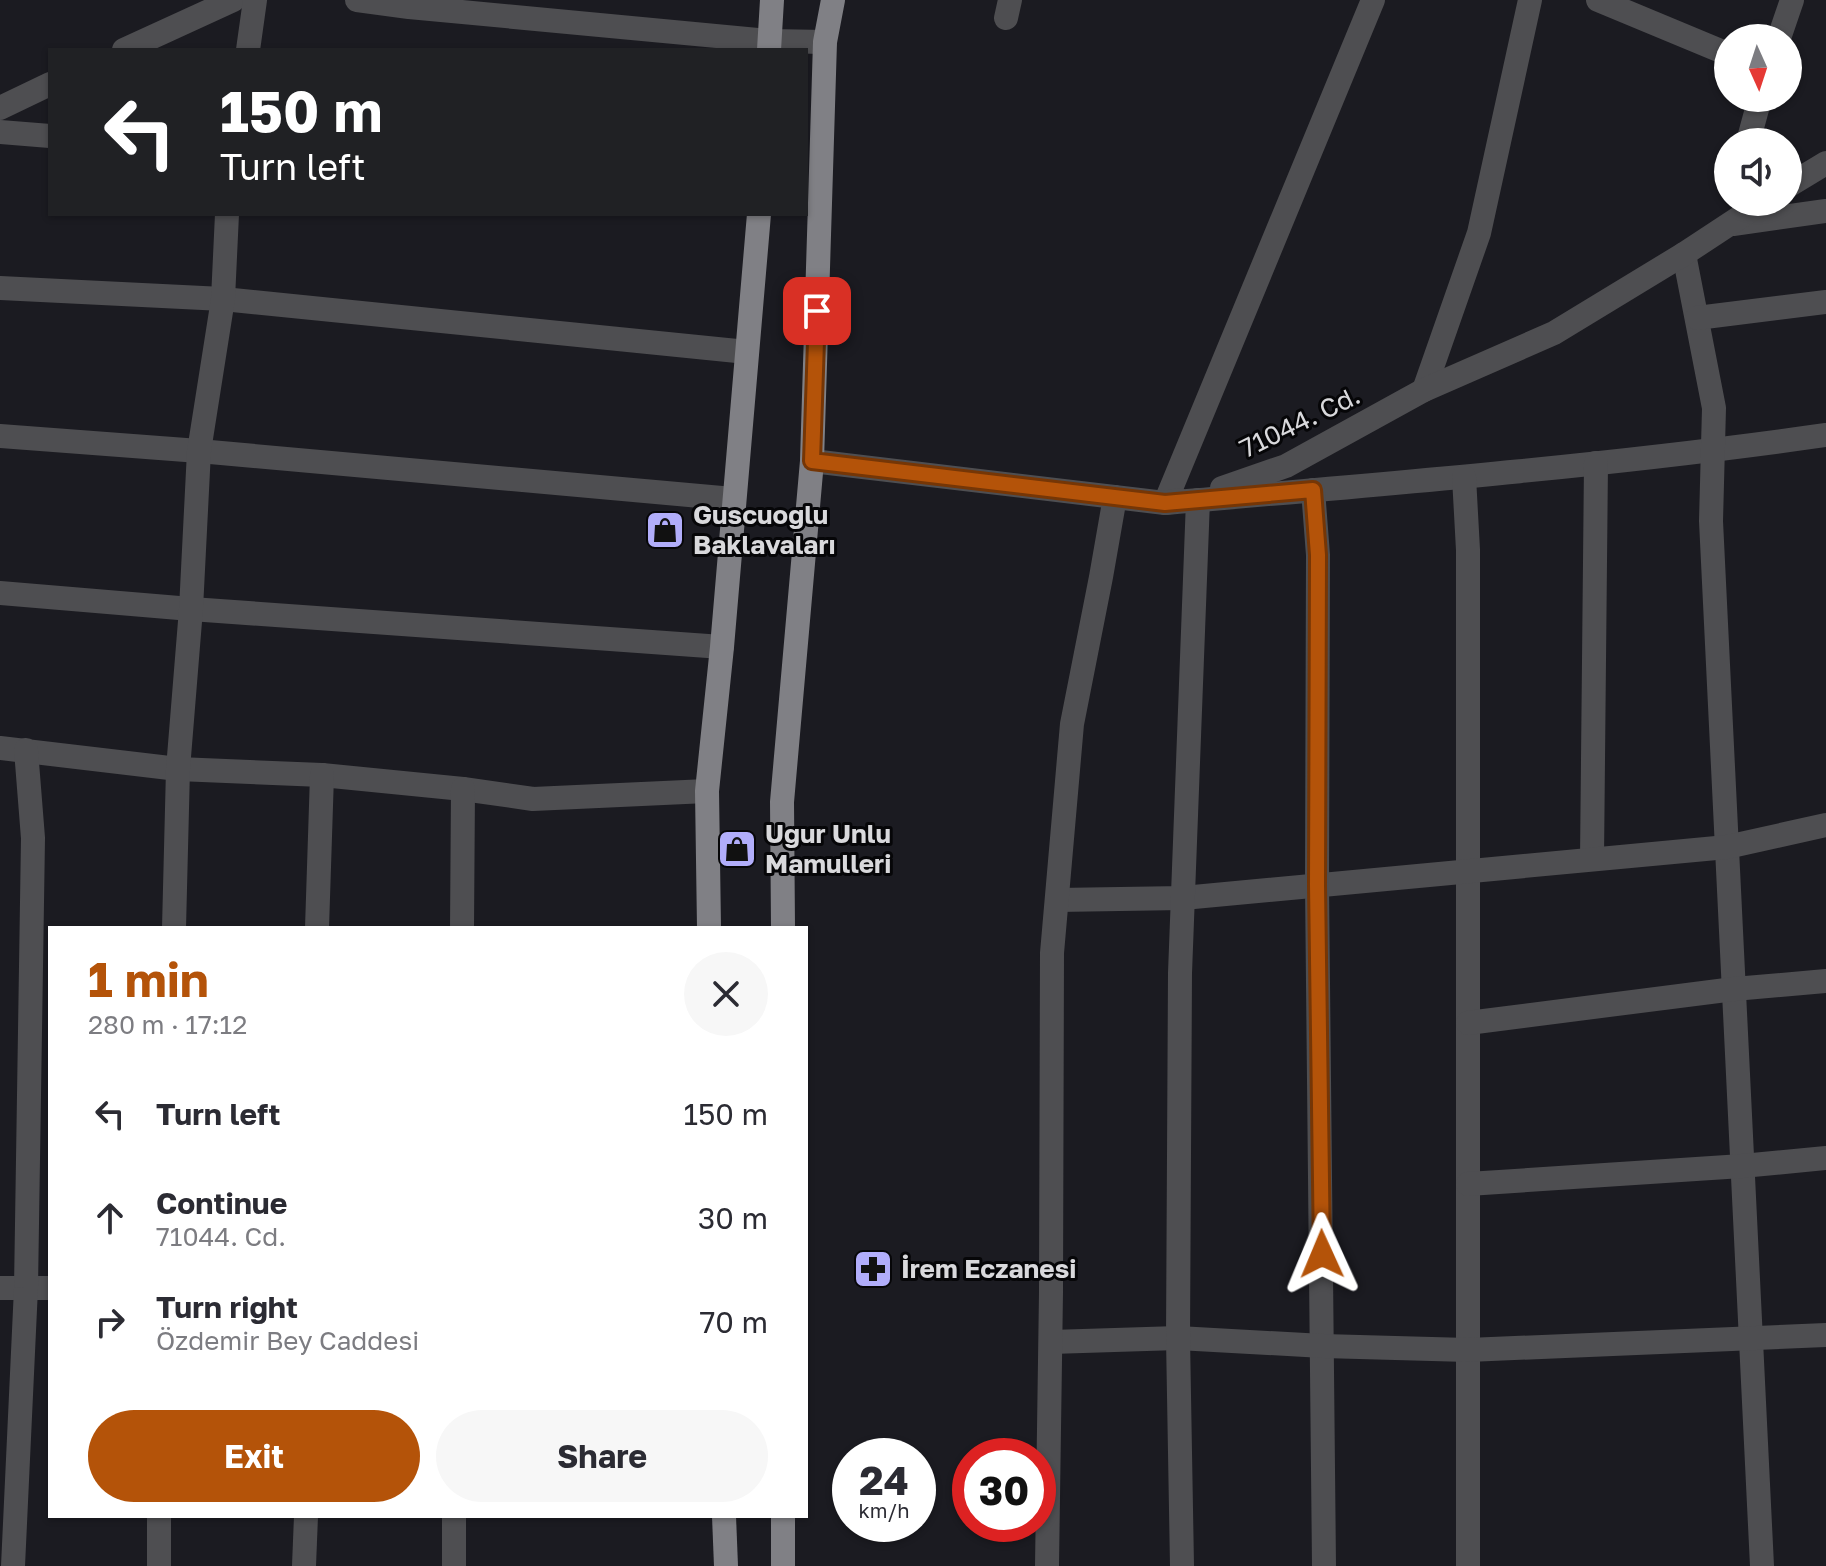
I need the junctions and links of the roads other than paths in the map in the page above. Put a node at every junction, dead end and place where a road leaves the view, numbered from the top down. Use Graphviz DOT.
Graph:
graph roads {
  1 [pos="233,0"];
  2 [pos="255,0"];
  3 [pos="357,0"];
  4 [pos="772,0"];
  5 [pos="833,0"];
  6 [pos="1373,0"];
  7 [pos="1530,0"];
  8 [pos="1598,0"];
  9 [pos="1792,0"];
  10 [pos="394,2"];
  11 [pos="1652,10"];
  12 [pos="1784,24"];
  13 [pos="825,42"];
  14 [pos="769,45"];
  15 [pos="1714,46"];
  16 [pos="128,48"];
  17 [pos="248,48"];
  18 [pos="48,85"];
  19 [pos="0,108"];
  20 [pos="0,132"];
  21 [pos="48,136"];
  22 [pos="1826,163"];
  23 [pos="1802,178"];
  24 [pos="1826,211"];
  25 [pos="1802,212"];
  26 [pos="227,216"];
  27 [pos="759,216"];
  28 [pos="1726,216"];
  29 [pos="1684,254"];
  30 [pos="0,288"];
  31 [pos="223,299"];
  32 [pos="1826,302"];
  33 [pos="1697,318"];
  34 [pos="747,352"];
  35 [pos="1424,390"];
  36 [pos="1826,435"];
  37 [pos="0,436"];
  38 [pos="199,451"];
  39 [pos="1713,451"];
  40 [pos="812,461"];
  41 [pos="1596,463"];
  42 [pos="1464,477"];
  43 [pos="1313,490"];
  44 [pos="1115,497"];
  45 [pos="733,499"];
  46 [pos="1198,500"];
  47 [pos="1165,503"];
  48 [pos="0,593"];
  49 [pos="191,609"];
  50 [pos="722,647"];
  51 [pos="0,748"];
  52 [pos="26,750"];
  53 [pos="178,769"];
  54 [pos="322,775"];
  55 [pos="463,789"];
  56 [pos="707,791"];
  57 [pos="1826,825"];
  58 [pos="1727,847"];
  59 [pos="1592,859"];
  60 [pos="1468,871"];
  61 [pos="1317,885"];
  62 [pos="1183,898"];
  63 [pos="1057,900"];
  64 [pos="174,926"];
  65 [pos="317,926"];
  66 [pos="462,926"];
  67 [pos="709,926"];
  68 [pos="783,926"];
  69 [pos="1826,981"];
  70 [pos="1734,989"];
  71 [pos="1468,1023"];
  72 [pos="1826,1158"];
  73 [pos="1742,1166"];
  74 [pos="1468,1184"];
  75 [pos="0,1288"];
  76 [pos="38,1288"];
  77 [pos="1826,1335"];
  78 [pos="1178,1338"];
  79 [pos="1751,1338"];
  80 [pos="1051,1342"];
  81 [pos="1323,1346"];
  82 [pos="1468,1350"];
  83 [pos="159,1518"];
  84 [pos="306,1518"];
  85 [pos="454,1518"];
  86 [pos="724,1518"];
  87 [pos="783,1518"];
  88 [pos="13,1566"];
  89 [pos="159,1566"];
  90 [pos="304,1566"];
  91 [pos="454,1566"];
  92 [pos="726,1566"];
  93 [pos="783,1566"];
  94 [pos="1047,1566"];
  95 [pos="1182,1566"];
  96 [pos="1324,1566"];
  97 [pos="1468,1566"];
  98 [pos="1762,1566"];
  1 -- 16 [label="street"];
  2 -- 17 [label="street"];
  3 -- 10 [label="street"];
  4 -- 14 [label="main road"];
  5 -- 13 [label="main road"];
  6 -- 47 [label="street"];
  7 -- 35 [label="street"];
  8 -- 11 [label="street"];
  9 -- 12 [label="street"];
  10 -- 14 [label="street"];
  11 -- 15 [label="street"];
  13 -- 14 [label="street"];
  13 -- 40 [label="main road"];
  18 -- 19 [label="street"];
  20 -- 21 [label="street"];
  22 -- 23 [label="street"];
  24 -- 25 [label="street"];
  26 -- 31 [label="street"];
  27 -- 34 [label="main road"];
  28 -- 29 [label="street, 71044. Cd."];
  29 -- 33 [label="street"];
  29 -- 35 [label="street, 71044. Cd."];
  30 -- 31 [label="street"];
  31 -- 34 [label="street"];
  31 -- 38 [label="street"];
  32 -- 33 [label="street"];
  33 -- 39 [label="street"];
  34 -- 45 [label="main road"];
  35 -- 47 [label="street, 71044. Cd."];
  36 -- 39 [label="street"];
  37 -- 38 [label="street"];
  38 -- 45 [label="street"];
  38 -- 49 [label="street"];
  39 -- 41 [label="street"];
  39 -- 58 [label="street"];
  40 -- 44 [label="street, 71044. Cd."];
  40 -- 68 [label="main road"];
  41 -- 42 [label="street"];
  41 -- 59 [label="street"];
  42 -- 43 [label="street"];
  42 -- 60 [label="street"];
  43 -- 46 [label="street"];
  43 -- 61 [label="street"];
  44 -- 47 [label="street, 71044. Cd."];
  44 -- 63 [label="street"];
  45 -- 50 [label="main road"];
  46 -- 47 [label="street"];
  46 -- 62 [label="street"];
  48 -- 49 [label="street"];
  49 -- 50 [label="street"];
  49 -- 53 [label="street"];
  50 -- 56 [label="main road"];
  51 -- 52 [label="street"];
  52 -- 53 [label="street"];
  52 -- 76 [label="street"];
  53 -- 54 [label="street"];
  53 -- 64 [label="street"];
  54 -- 55 [label="street"];
  54 -- 65 [label="street"];
  55 -- 56 [label="street"];
  55 -- 66 [label="street"];
  56 -- 67 [label="main road"];
  57 -- 58 [label="street"];
  58 -- 59 [label="street"];
  58 -- 70 [label="street"];
  59 -- 60 [label="street"];
  60 -- 61 [label="street"];
  60 -- 71 [label="street"];
  61 -- 62 [label="street"];
  61 -- 81 [label="street"];
  62 -- 63 [label="street"];
  62 -- 78 [label="street"];
  63 -- 80 [label="street"];
  69 -- 70 [label="street"];
  70 -- 71 [label="street"];
  70 -- 73 [label="street"];
  71 -- 74 [label="street"];
  72 -- 73 [label="street"];
  73 -- 74 [label="street"];
  73 -- 79 [label="street"];
  74 -- 82 [label="street"];
  75 -- 76 [label="street"];
  76 -- 88 [label="street"];
  77 -- 79 [label="street"];
  78 -- 80 [label="street"];
  78 -- 81 [label="street"];
  78 -- 95 [label="street"];
  79 -- 82 [label="street"];
  79 -- 98 [label="street"];
  80 -- 94 [label="street"];
  81 -- 82 [label="street"];
  81 -- 96 [label="street"];
  82 -- 97 [label="street"];
  83 -- 89 [label="street"];
  84 -- 90 [label="street"];
  85 -- 91 [label="street"];
  86 -- 92 [label="main road"];
  87 -- 93 [label="main road"];
}
